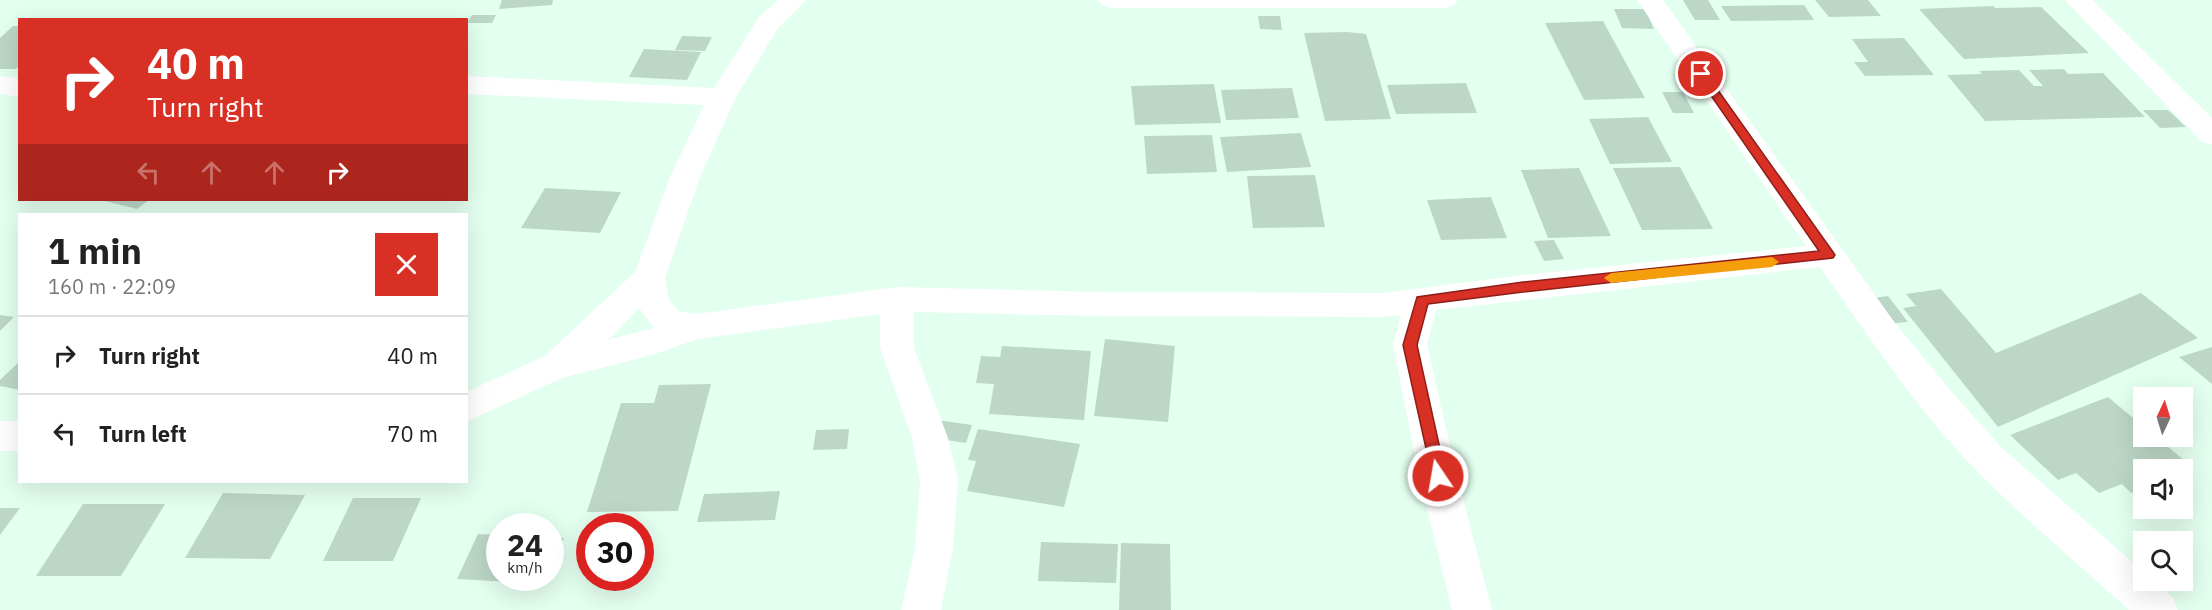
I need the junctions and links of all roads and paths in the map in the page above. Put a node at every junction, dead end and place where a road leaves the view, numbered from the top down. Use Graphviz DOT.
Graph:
graph roads {
  1 [pos="793,0"];
  2 [pos="1111,0"];
  3 [pos="1445,0"];
  4 [pos="1650,0"];
  5 [pos="2078,0"];
  6 [pos="0,85"];
  7 [pos="468,85"];
  8 [pos="18,88"];
  9 [pos="722,97"];
  10 [pos="2206,122"];
  11 [pos="1828,255"];
  12 [pos="649,278"];
  13 [pos="897,299"];
  14 [pos="1422,300"];
  15 [pos="696,327"];
  16 [pos="553,367"];
  17 [pos="468,407"];
  18 [pos="0,436"];
  19 [pos="18,436"];
  20 [pos="921,610"];
  21 [pos="1472,610"];
  22 [pos="2158,610"];
  1 -- 9 [label="street"];
  2 -- 3 [label="street"];
  4 -- 11 [label="street"];
  5 -- 10 [label="street"];
  6 -- 8 [label="street"];
  7 -- 9 [label="street"];
  9 -- 12 [label="street"];
  11 -- 14 [label="street"];
  11 -- 22 [label="street"];
  12 -- 15 [label="street"];
  12 -- 16 [label="street"];
  13 -- 14 [label="street"];
  13 -- 15 [label="street"];
  13 -- 20 [label="street"];
  14 -- 21 [label="street"];
  15 -- 16 [label="street"];
  16 -- 17 [label="street"];
  18 -- 19 [label="street"];
}
